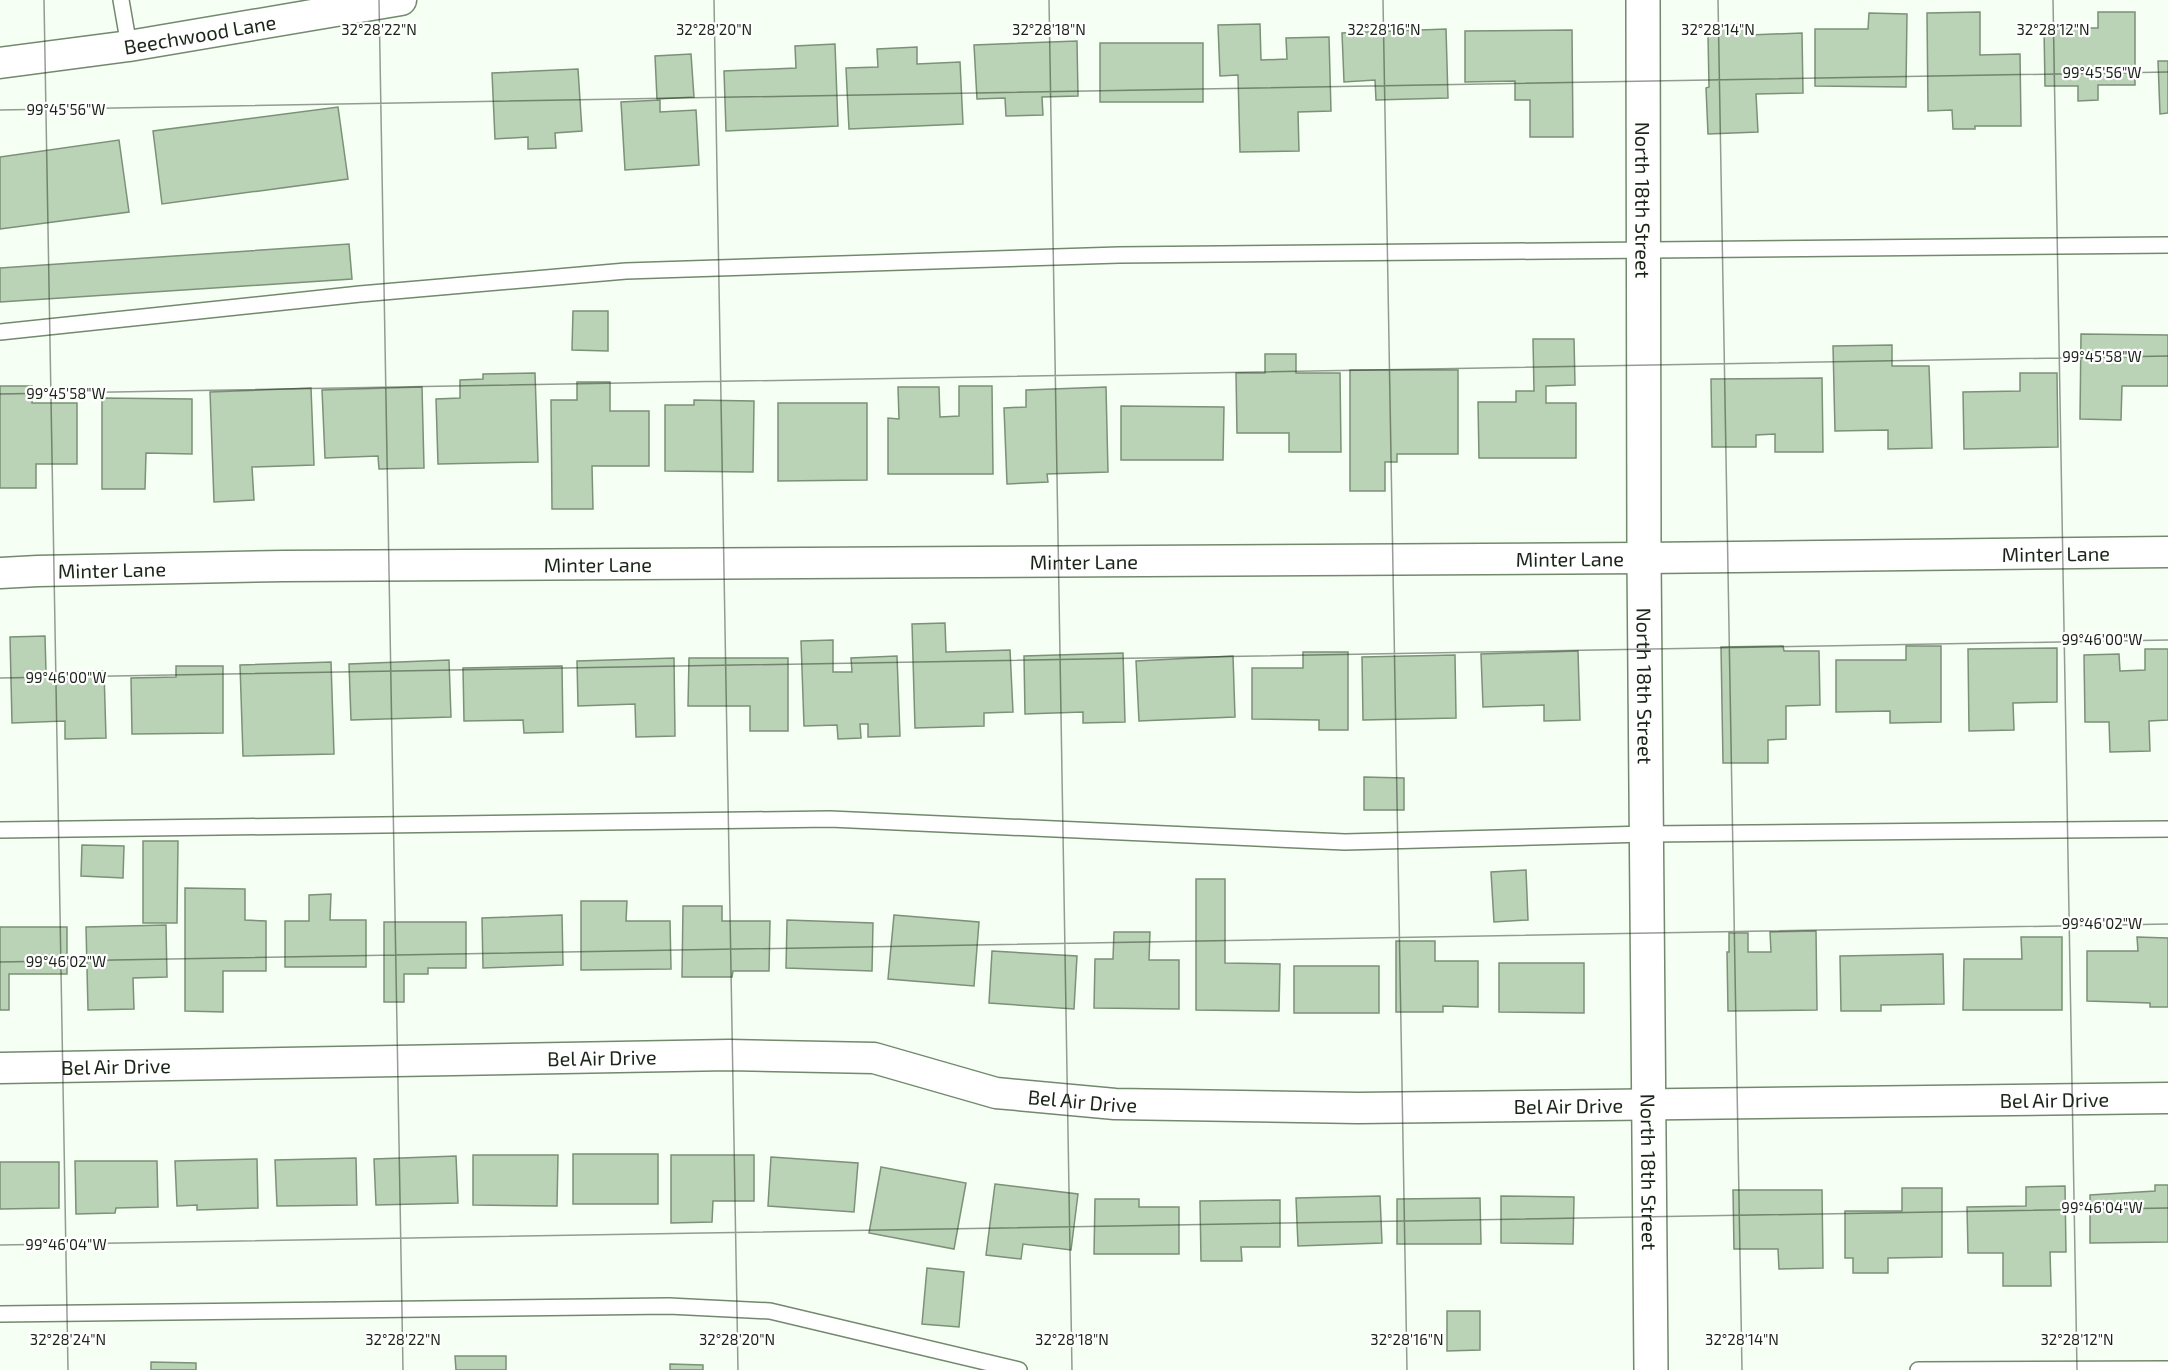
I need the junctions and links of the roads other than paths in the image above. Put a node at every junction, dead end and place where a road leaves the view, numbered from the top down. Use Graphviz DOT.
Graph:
graph roads {
  1 [pos="121,0"];
  2 [pos="401,0"];
  3 [pos="1643,0"];
  4 [pos="313,8"];
  5 [pos="129,46"];
  6 [pos="0,63"];
  7 [pos="2168,245"];
  8 [pos="1643,251"];
  9 [pos="0,332"];
  10 [pos="2168,552"];
  11 [pos="1644,558"];
  12 [pos="0,573"];
  13 [pos="2168,828"];
  14 [pos="0,830"];
  15 [pos="1647,834"];
  16 [pos="0,1068"];
  17 [pos="2168,1098"];
  18 [pos="1649,1106"];
  19 [pos="0,1314"];
  20 [pos="2168,1369"];
  21 [pos="1019,1370"];
  22 [pos="1652,1370"];
  23 [pos="1918,1370"];
  1 -- 5 [label="lane"];
  2 -- 4 [label="street, Beechwood Lane"];
  3 -- 8 [label="street, North 18th Street"];
  4 -- 5 [label="street, Beechwood Lane"];
  5 -- 6 [label="street, Beechwood Lane"];
  7 -- 8 [label="lane"];
  8 -- 9 [label="lane"];
  8 -- 11 [label="street, North 18th Street"];
  10 -- 11 [label="street, Minter Lane"];
  11 -- 12 [label="street, Minter Lane"];
  11 -- 15 [label="street, North 18th Street"];
  13 -- 15 [label="lane"];
  14 -- 15 [label="lane"];
  15 -- 18 [label="street, North 18th Street"];
  16 -- 18 [label="street, Bel Air Drive"];
  17 -- 18 [label="street, Bel Air Drive"];
  18 -- 22 [label="street, North 18th Street"];
  19 -- 21 [label="lane"];
  20 -- 23 [label="lane"];
}
